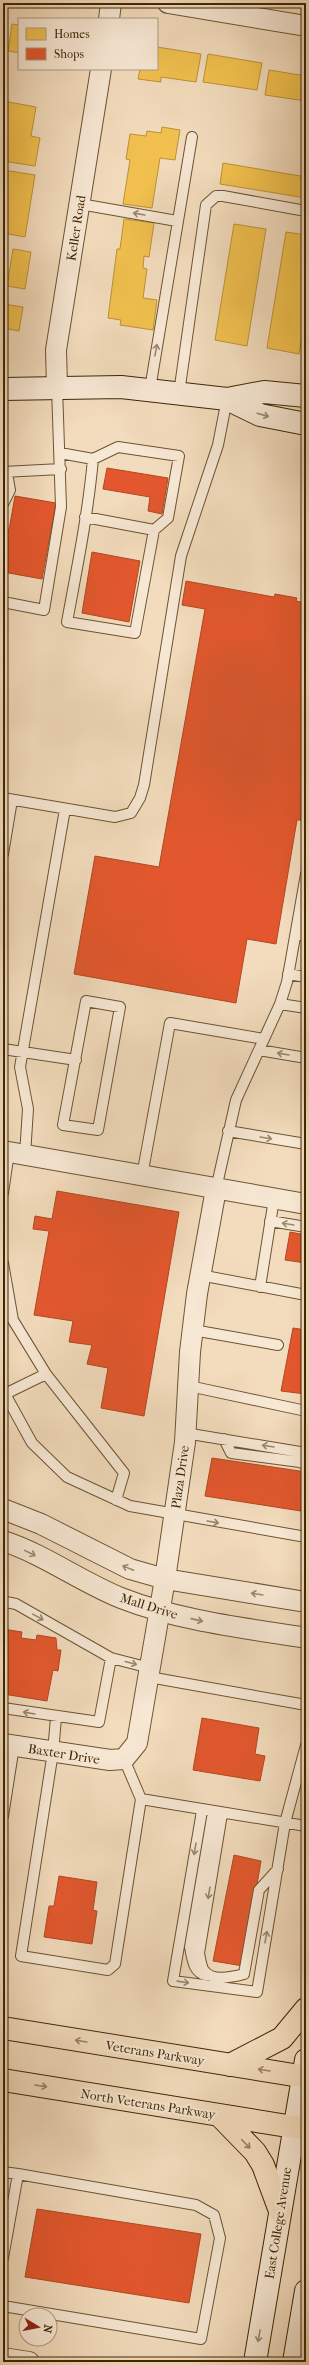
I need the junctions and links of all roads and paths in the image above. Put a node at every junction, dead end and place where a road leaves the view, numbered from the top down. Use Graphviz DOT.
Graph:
graph roads {
  1 [pos="111,3"];
  2 [pos="168,3"];
  3 [pos="109,18"];
  4 [pos="306,26"];
  5 [pos="101,70"];
  6 [pos="192,137"];
  7 [pos="80,204"];
  8 [pos="306,211"];
  9 [pos="177,221"];
  10 [pos="57,387"];
  11 [pos="3,389"];
  12 [pos="150,389"];
  13 [pos="179,393"];
  14 [pos="306,396"];
  15 [pos="227,399"];
  16 [pos="306,424"];
  17 [pos="60,453"];
  18 [pos="93,459"];
  19 [pos="61,469"];
  20 [pos="5,472"];
  21 [pos="3,504"];
  22 [pos="85,517"];
  23 [pos="154,530"];
  24 [pos="3,602"];
  25 [pos="8,799"];
  26 [pos="65,809"];
  27 [pos="3,854"];
  28 [pos="306,874"];
  29 [pos="303,908"];
  30 [pos="301,935"];
  31 [pos="288,974"];
  32 [pos="306,977"];
  33 [pos="280,1004"];
  34 [pos="306,1008"];
  35 [pos="264,1039"];
  36 [pos="3,1049"];
  37 [pos="259,1050"];
  38 [pos="23,1052"];
  39 [pos="306,1058"];
  40 [pos="76,1060"];
  41 [pos="228,1131"];
  42 [pos="306,1144"];
  43 [pos="12,1153"];
  44 [pos="142,1176"];
  45 [pos="216,1189"];
  46 [pos="3,1193"];
  47 [pos="274,1199"];
  48 [pos="306,1204"];
  49 [pos="270,1221"];
  50 [pos="306,1227"];
  51 [pos="3,1263"];
  52 [pos="200,1275"];
  53 [pos="260,1287"];
  54 [pos="306,1295"];
  55 [pos="193,1330"];
  56 [pos="278,1345"];
  57 [pos="46,1374"];
  58 [pos="189,1386"];
  59 [pos="4,1395"];
  60 [pos="306,1411"];
  61 [pos="185,1433"];
  62 [pos="224,1439"];
  63 [pos="306,1453"];
  64 [pos="306,1465"];
  65 [pos="116,1500"];
  66 [pos="3,1509"];
  67 [pos="174,1515"];
  68 [pos="306,1537"];
  69 [pos="3,1541"];
  70 [pos="165,1579"];
  71 [pos="306,1602"];
  72 [pos="3,1604"];
  73 [pos="160,1611"];
  74 [pos="306,1638"];
  75 [pos="112,1658"];
  76 [pos="150,1672"];
  77 [pos="306,1705"];
  78 [pos="3,1708"];
  79 [pos="56,1718"];
  80 [pos="9,1745"];
  81 [pos="306,1745"];
  82 [pos="53,1752"];
  83 [pos="124,1759"];
  84 [pos="141,1799"];
  85 [pos="202,1811"];
  86 [pos="218,1813"];
  87 [pos="3,1816"];
  88 [pos="285,1823"];
  89 [pos="306,1826"];
  90 [pos="278,1869"];
  91 [pos="306,2009"];
  92 [pos="3,2028"];
  93 [pos="230,2064"];
  94 [pos="305,2071"];
  95 [pos="3,2080"];
  96 [pos="220,2115"];
  97 [pos="300,2128"];
  98 [pos="3,2172"];
  99 [pos="18,2174"];
  100 [pos="280,2211"];
  101 [pos="3,2258"];
  102 [pos="306,2291"];
  103 [pos="3,2306"];
  104 [pos="3,2358"];
  105 [pos="29,2362"];
  106 [pos="255,2362"];
  107 [pos="294,2362"];
  1 -- 3 [label="street"];
  2 -- 4 [label="street"];
  5 -- 7 [label="street, Keller Road"];
  6 -- 9 [label="lane"];
  9 -- 7 [label="lane, one-way"];
  7 -- 10 [label="street, Keller Road"];
  8 -- 13 [label="lane"];
  12 -- 9 [label="lane, one-way"];
  10 -- 11 [label="main road"];
  10 -- 12 [label="main road"];
  10 -- 17 [label="lane"];
  12 -- 13 [label="main road"];
  13 -- 15 [label="main road"];
  14 -- 15 [label="main road"];
  15 -- 16 [label="main road, one-way"];
  15 -- 26 [label="lane"];
  17 -- 18 [label="lane"];
  17 -- 19 [label="lane"];
  18 -- 22 [label="lane"];
  18 -- 23 [label="lane"];
  19 -- 20 [label="lane"];
  19 -- 24 [label="lane"];
  20 -- 21 [label="lane"];
  22 -- 23 [label="lane"];
  22 -- 23 [label="lane"];
  25 -- 26 [label="lane"];
  25 -- 27 [label="lane"];
  26 -- 38 [label="lane"];
  28 -- 29 [label="lane"];
  29 -- 30 [label="lane"];
  30 -- 31 [label="lane"];
  31 -- 32 [label="lane"];
  31 -- 33 [label="lane"];
  33 -- 34 [label="lane"];
  33 -- 35 [label="lane"];
  35 -- 37 [label="lane"];
  35 -- 44 [label="lane"];
  36 -- 38 [label="lane"];
  39 -- 37 [label="lane, one-way"];
  37 -- 41 [label="lane"];
  38 -- 40 [label="lane"];
  38 -- 43 [label="lane"];
  40 -- 40 [label="lane"];
  41 -- 42 [label="lane, one-way"];
  41 -- 45 [label="lane"];
  43 -- 44 [label="street"];
  43 -- 46 [label="lane"];
  44 -- 45 [label="street"];
  45 -- 47 [label="street"];
  45 -- 52 [label="street, Plaza Drive"];
  47 -- 48 [label="street"];
  47 -- 49 [label="lane"];
  50 -- 49 [label="lane, one-way"];
  49 -- 53 [label="lane"];
  51 -- 57 [label="lane"];
  52 -- 53 [label="lane"];
  52 -- 55 [label="street, Plaza Drive"];
  53 -- 54 [label="lane"];
  55 -- 56 [label="lane"];
  55 -- 58 [label="street, Plaza Drive"];
  57 -- 59 [label="lane"];
  57 -- 65 [label="lane"];
  58 -- 60 [label="lane"];
  58 -- 61 [label="street, Plaza Drive"];
  59 -- 65 [label="lane"];
  61 -- 62 [label="lane"];
  61 -- 67 [label="street, Plaza Drive"];
  63 -- 62 [label="lane, one-way"];
  62 -- 64 [label="lane"];
  65 -- 67 [label="lane"];
  70 -- 66 [label="street, one-way"];
  67 -- 68 [label="lane, one-way"];
  67 -- 70 [label="street, Plaza Drive"];
  69 -- 73 [label="street, Mall Drive, one-way"];
  71 -- 70 [label="street, one-way"];
  70 -- 73 [label="street, Plaza Drive"];
  72 -- 75 [label="lane, one-way"];
  73 -- 74 [label="street, Mall Drive, one-way"];
  73 -- 76 [label="street, Plaza Drive"];
  75 -- 76 [label="lane, one-way"];
  75 -- 79 [label="lane"];
  76 -- 77 [label="lane"];
  76 -- 83 [label="street, Plaza Drive"];
  79 -- 78 [label="lane, one-way"];
  79 -- 82 [label="lane"];
  80 -- 82 [label="street, Baxter Drive"];
  80 -- 87 [label="lane"];
  81 -- 88 [label="lane"];
  82 -- 83 [label="street, Baxter Drive"];
  82 -- 84 [label="lane"];
  83 -- 84 [label="lane"];
  84 -- 85 [label="lane"];
  85 -- 86 [label="lane"];
  85 -- 90 [label="lane, one-way"];
  86 -- 88 [label="lane"];
  86 -- 90 [label="lane, one-way"];
  88 -- 89 [label="lane"];
  88 -- 90 [label="lane"];
  91 -- 93 [label="highway"];
  93 -- 92 [label="highway, Veterans Parkway, one-way"];
  94 -- 93 [label="highway, Veterans Parkway, one-way"];
  94 -- 97 [label="main road, East College Avenue"];
  95 -- 96 [label="highway, North Veterans Parkway, one-way"];
  96 -- 97 [label="highway, North Veterans Parkway"];
  96 -- 100 [label="highway, one-way"];
  97 -- 100 [label="main road, East College Avenue"];
  98 -- 99 [label="lane"];
  99 -- 101 [label="lane"];
  99 -- 103 [label="lane"];
  100 -- 106 [label="main road, East College Avenue, one-way"];
  102 -- 107 [label="main road"];
  104 -- 105 [label="street"];
}
